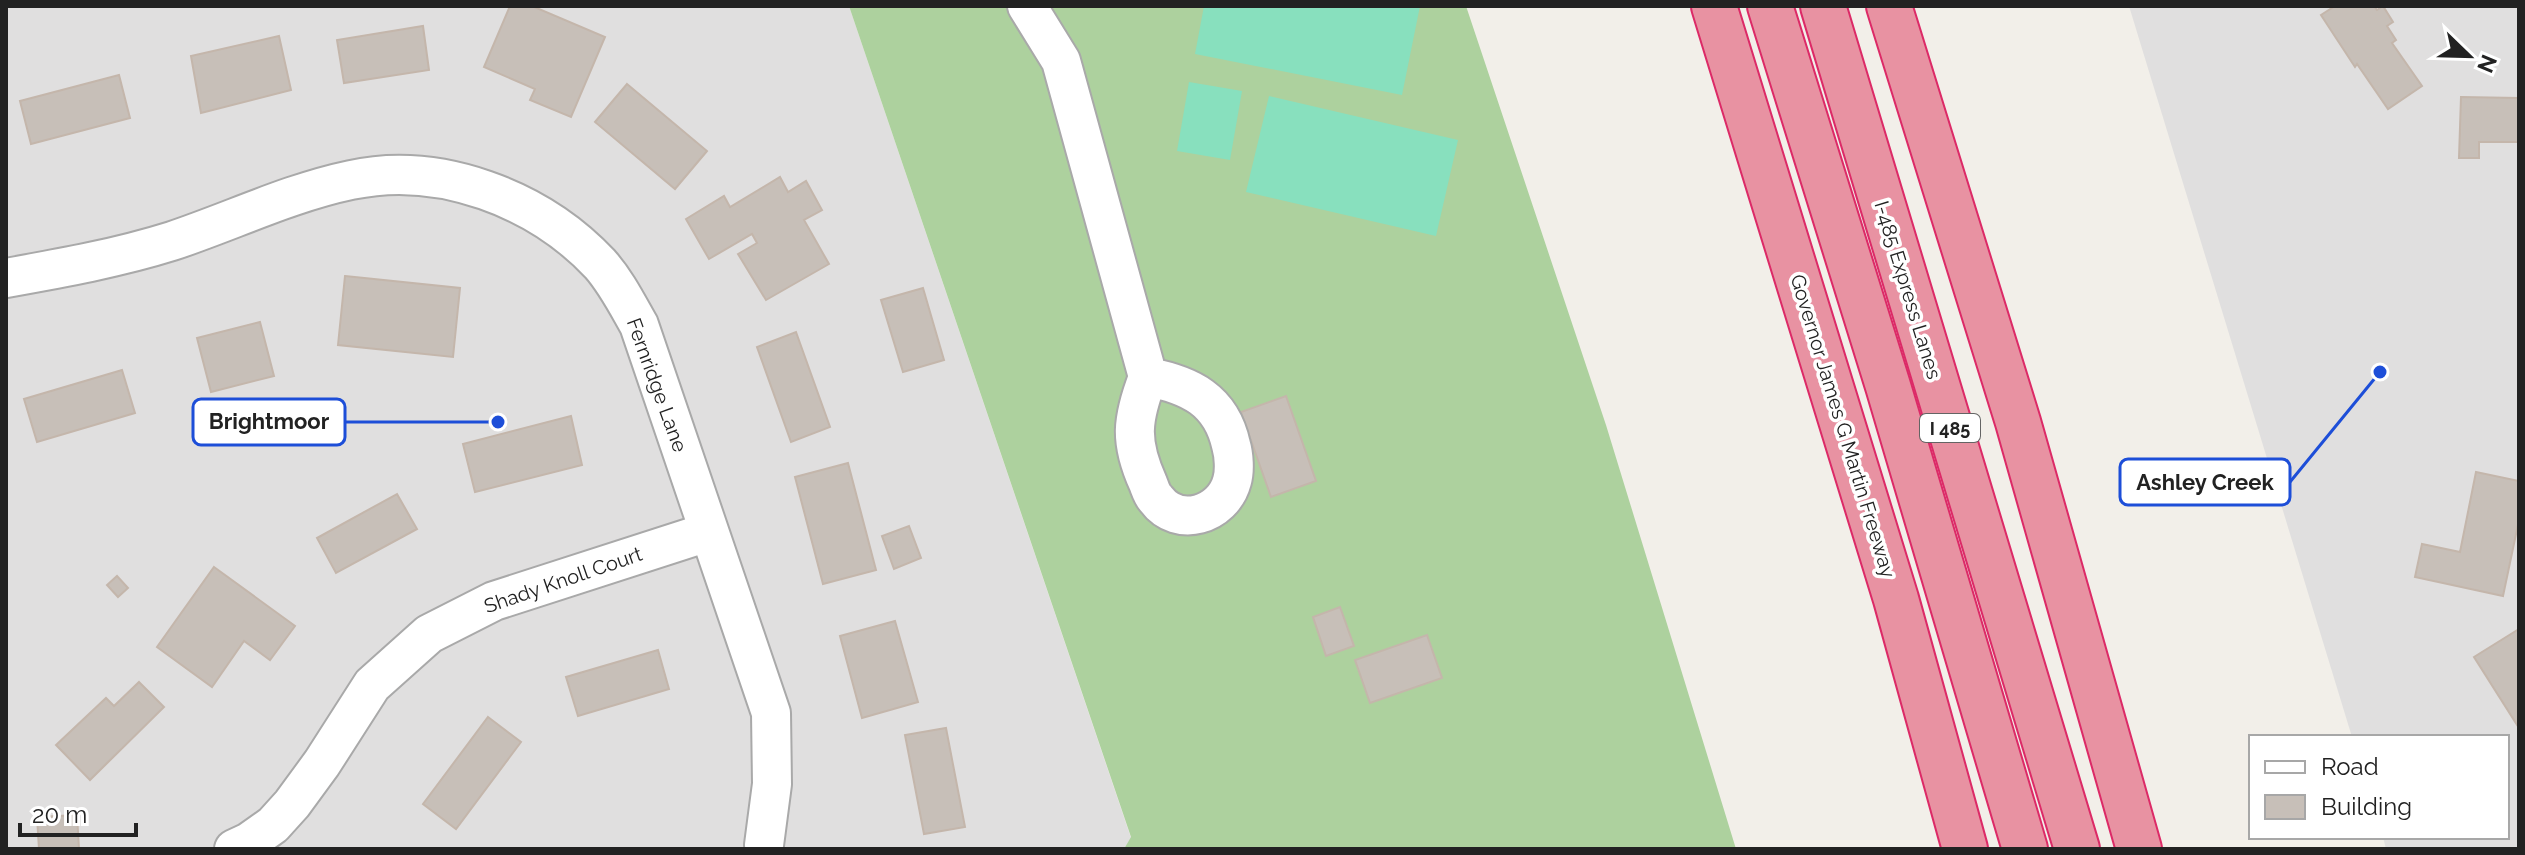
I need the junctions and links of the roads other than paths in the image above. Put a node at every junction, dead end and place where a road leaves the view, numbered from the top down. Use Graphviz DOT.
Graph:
graph roads {
  1 [pos="1027,6"];
  2 [pos="1714,6"];
  3 [pos="1770,6"];
  4 [pos="1823,6"];
  5 [pos="1889,6"];
  6 [pos="6,278"];
  7 [pos="1148,377"];
  8 [pos="708,532"];
  9 [pos="764,845"];
  10 [pos="234,849"];
  11 [pos="1965,849"];
  12 [pos="2025,849"];
  13 [pos="2077,849"];
  14 [pos="2139,849"];
  1 -- 7 [label="street"];
  2 -- 11 [label="highway, Governor James G Martin Freeway"];
  3 -- 12 [label="highway, I 485"];
  4 -- 13 [label="highway, I-485 Express Lanes / I 485"];
  5 -- 14 [label="highway"];
  6 -- 8 [label="street, Fernridge Lane"];
  8 -- 9 [label="street, Fernridge Lane"];
  8 -- 10 [label="street, Shady Knoll Court"];
}
